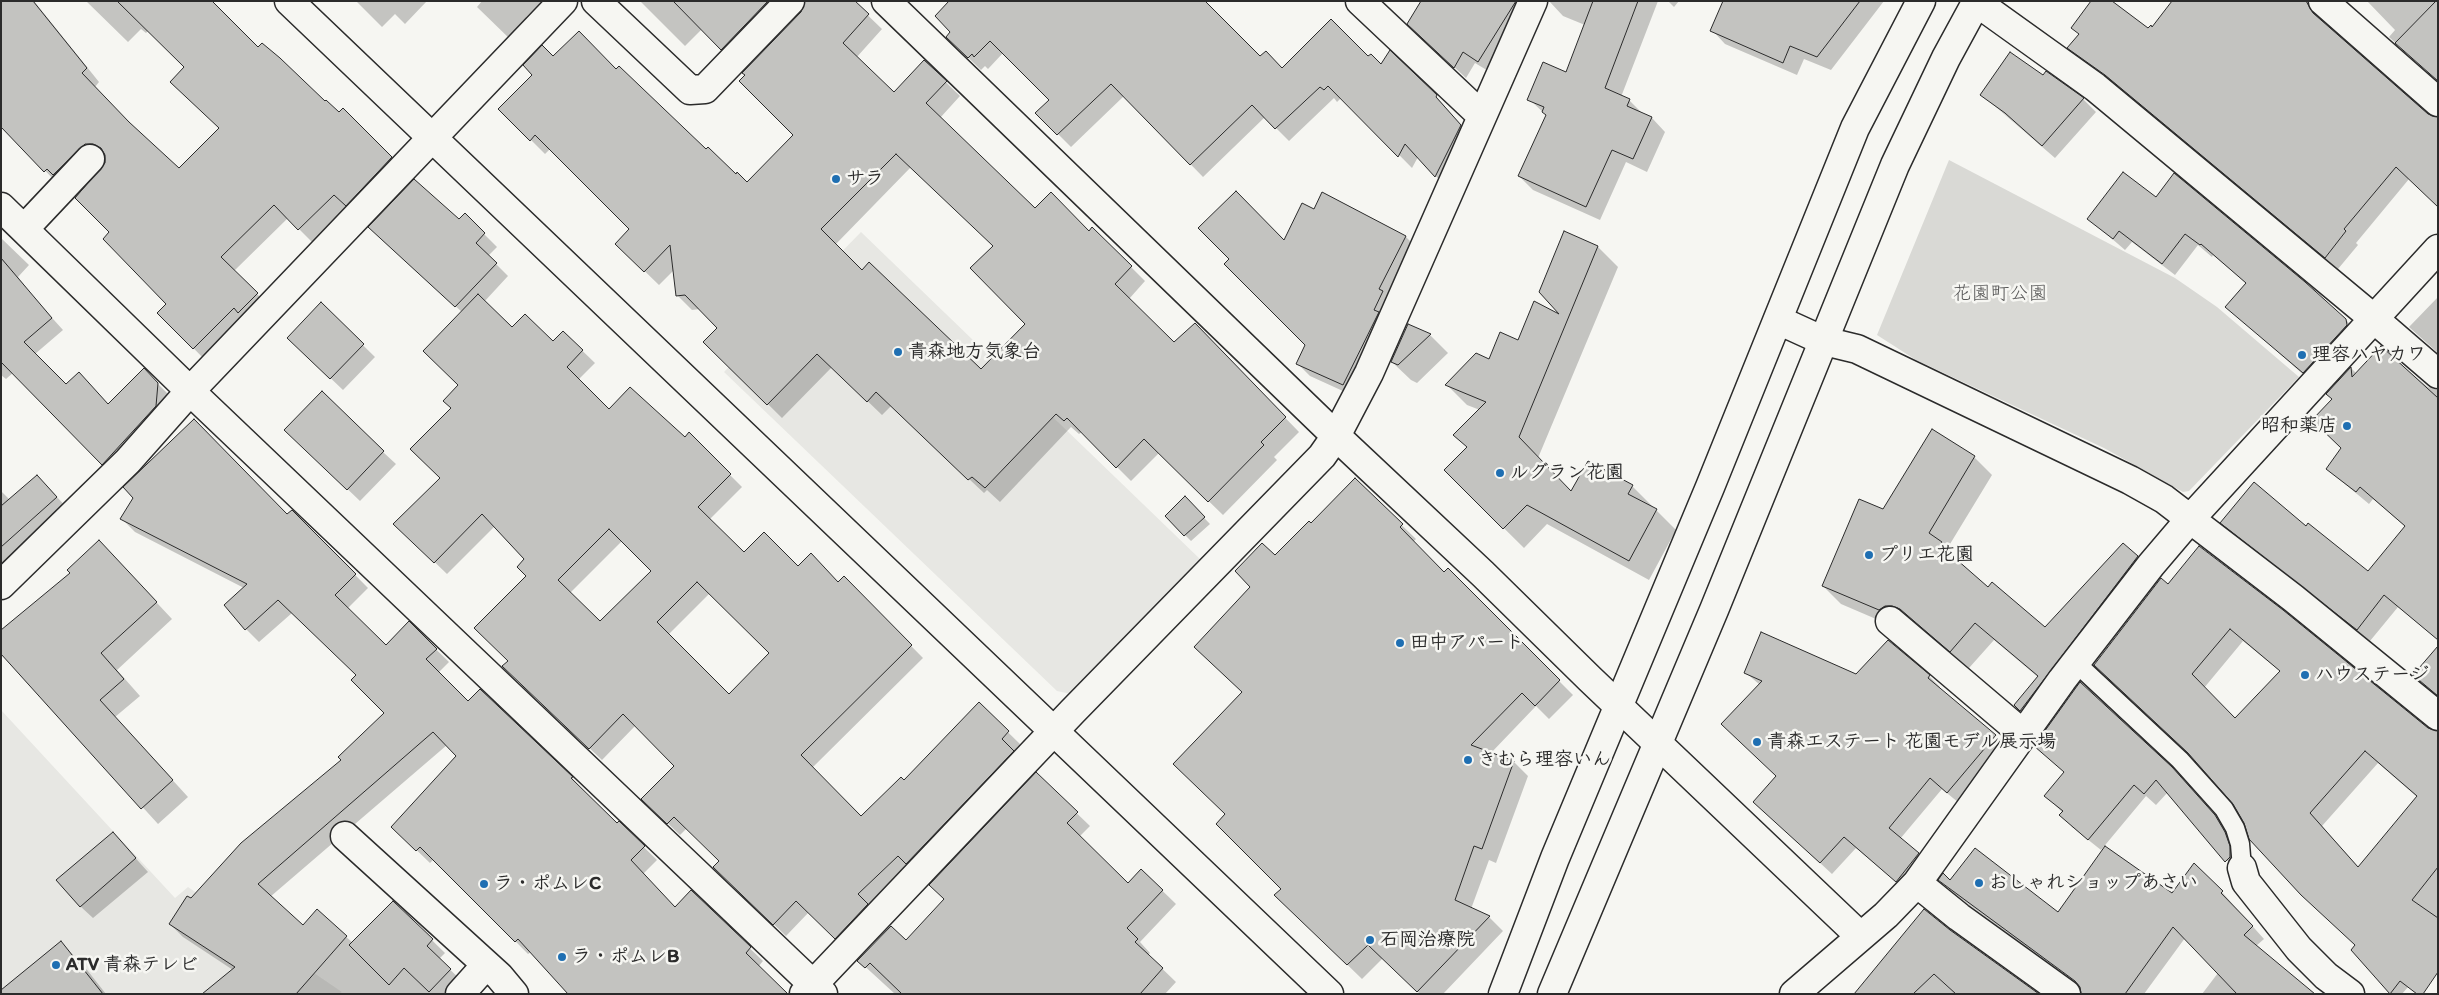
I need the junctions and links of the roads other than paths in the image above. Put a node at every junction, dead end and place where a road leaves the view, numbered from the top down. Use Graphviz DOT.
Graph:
graph roads {
  1 [pos="289,1"];
  2 [pos="563,1"];
  3 [pos="596,1"];
  4 [pos="790,1"];
  5 [pos="886,1"];
  6 [pos="1360,1"];
  7 [pos="1533,1"];
  8 [pos="1921,1"];
  9 [pos="2323,1"];
  10 [pos="1976,2"];
  11 [pos="2438,102"];
  12 [pos="1482,116"];
  13 [pos="432,140"];
  14 [pos="90,159"];
  15 [pos="1,207"];
  16 [pos="24,229"];
  17 [pos="2438,249"];
  18 [pos="2373,318"];
  19 [pos="1778,320"];
  20 [pos="1824,341"];
  21 [pos="2438,374"];
  22 [pos="190,391"];
  23 [pos="1336,436"];
  24 [pos="2191,518"];
  25 [pos="1,585"];
  26 [pos="1890,621"];
  27 [pos="2076,663"];
  28 [pos="1618,706"];
  29 [pos="2438,716"];
  30 [pos="1054,732"];
  31 [pos="2023,734"];
  32 [pos="1658,744"];
  33 [pos="345,836"];
  34 [pos="2242,868"];
  35 [pos="1917,883"];
  36 [pos="1860,936"];
  37 [pos="486,965"];
  38 [pos="814,991"];
  39 [pos="460,994"];
  40 [pos="514,994"];
  41 [pos="1329,994"];
  42 [pos="1503,994"];
  43 [pos="1552,994"];
  44 [pos="1794,994"];
  45 [pos="2066,994"];
  46 [pos="2350,994"];
  1 -- 13 [label="street"];
  2 -- 13 [label="street"];
  3 -- 4 [label="street"];
  5 -- 23 [label="street"];
  6 -- 12 [label="street"];
  7 -- 12 [label="street"];
  8 -- 19 [label="street"];
  9 -- 11 [label="street"];
  10 -- 18 [label="street"];
  10 -- 20 [label="street"];
  12 -- 23 [label="street"];
  13 -- 22 [label="street"];
  13 -- 30 [label="street"];
  14 -- 16 [label="street"];
  15 -- 16 [label="street"];
  16 -- 22 [label="street"];
  17 -- 18 [label="street"];
  18 -- 21 [label="street"];
  18 -- 24 [label="street"];
  19 -- 20 [label="street"];
  19 -- 28 [label="street"];
  20 -- 24 [label="street"];
  20 -- 32 [label="street"];
  22 -- 25 [label="street"];
  22 -- 38 [label="street"];
  23 -- 28 [label="street"];
  23 -- 30 [label="street"];
  24 -- 27 [label="street"];
  24 -- 29 [label="street"];
  26 -- 31 [label="street"];
  27 -- 31 [label="street"];
  27 -- 34 [label="lane"];
  28 -- 32 [label="street"];
  28 -- 42 [label="street"];
  30 -- 38 [label="street"];
  30 -- 41 [label="street"];
  31 -- 35 [label="street"];
  32 -- 36 [label="street"];
  32 -- 43 [label="street"];
  33 -- 37 [label="street"];
  34 -- 46 [label="street"];
  35 -- 36 [label="street"];
  35 -- 45 [label="street"];
  36 -- 44 [label="street"];
  37 -- 39 [label="street"];
  37 -- 40 [label="street"];
}
